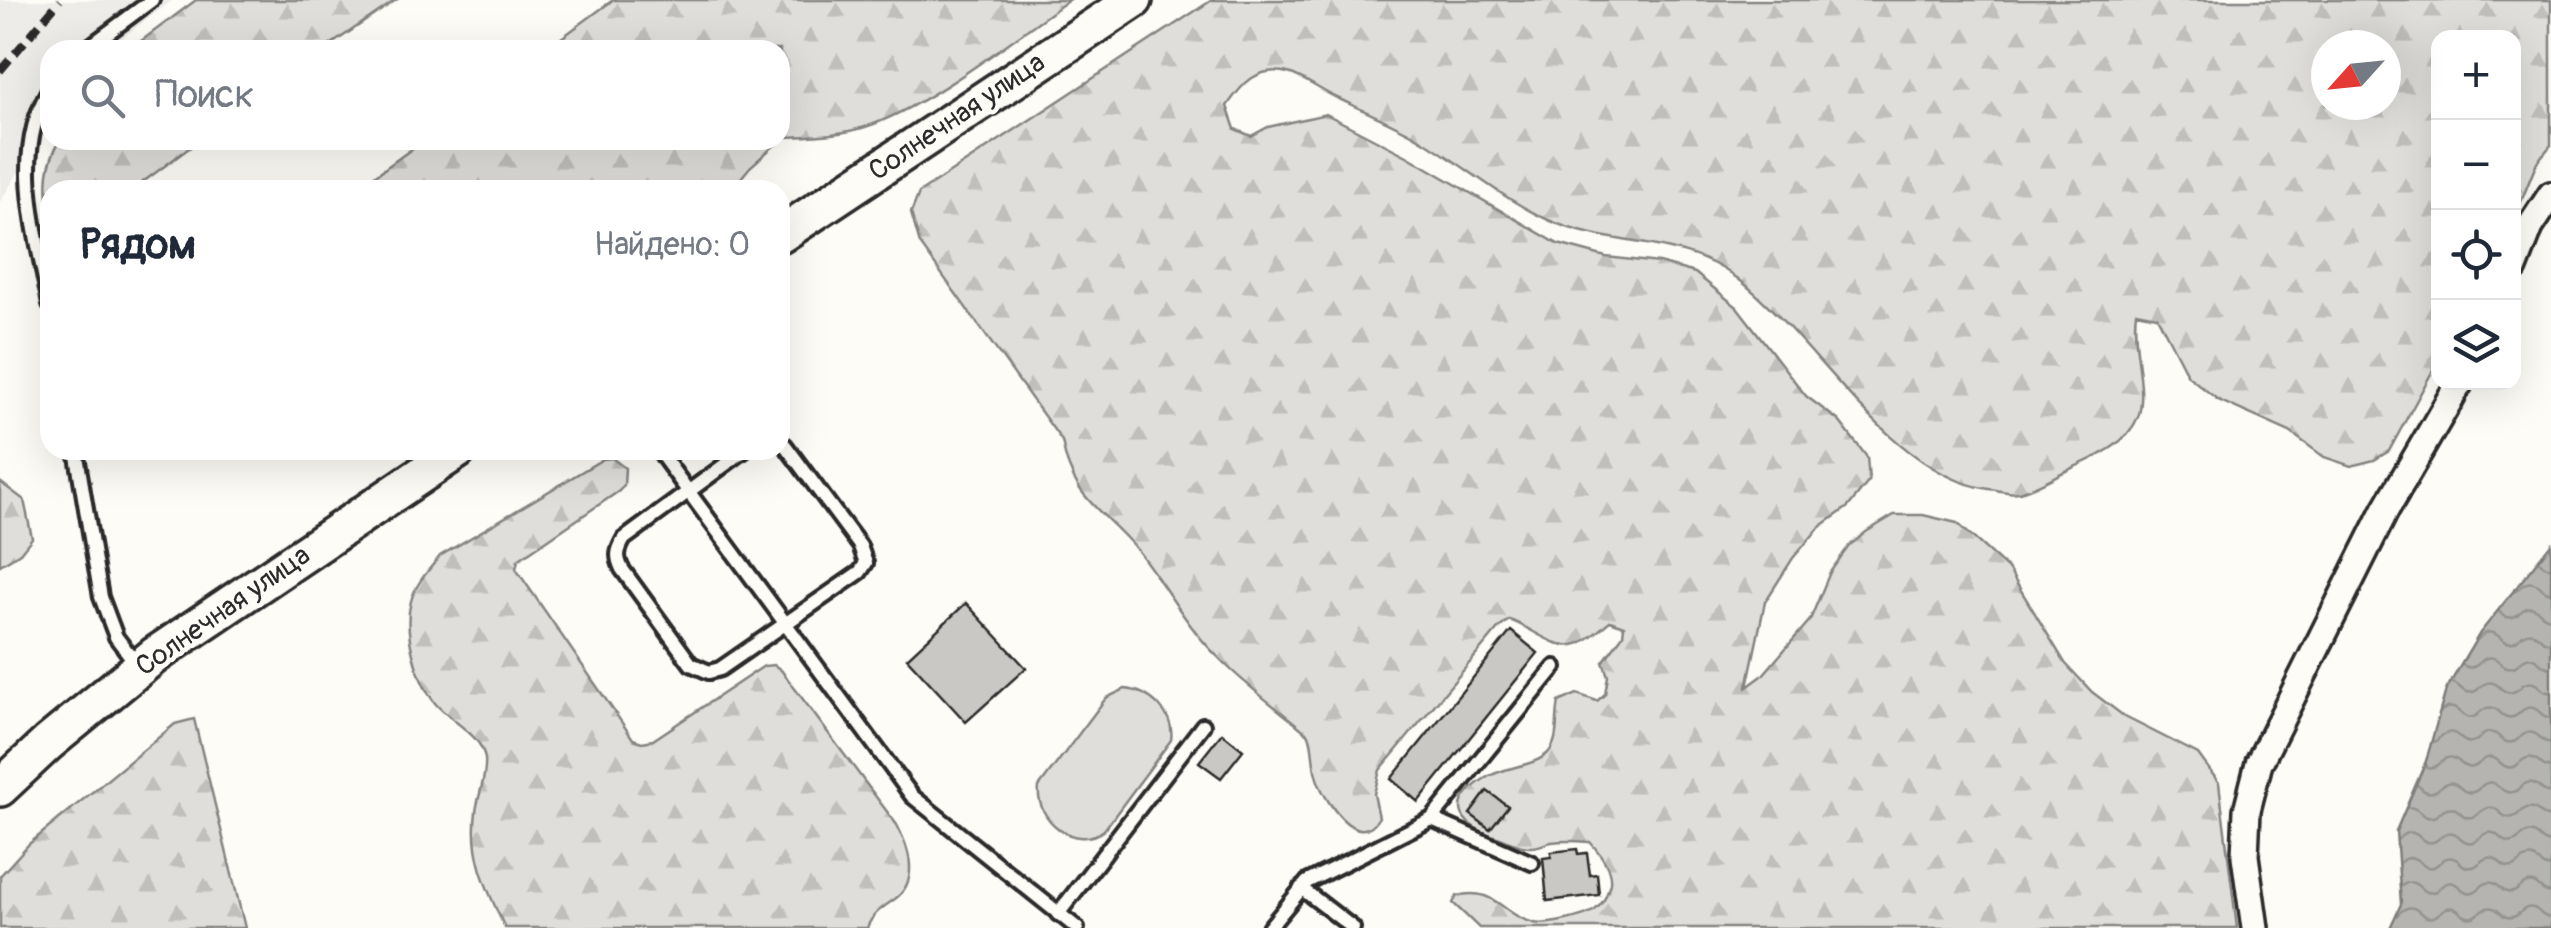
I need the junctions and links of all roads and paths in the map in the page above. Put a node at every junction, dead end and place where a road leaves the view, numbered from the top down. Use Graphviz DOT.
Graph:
graph roads {
  1 [pos="152,0"];
  2 [pos="1134,0"];
  3 [pos="98,40"];
  4 [pos="40,105"];
  5 [pos="2551,194"];
  6 [pos="790,228"];
  7 [pos="40,250"];
  8 [pos="2521,250"];
  9 [pos="2455,390"];
  10 [pos="790,452"];
  11 [pos="78,460"];
  12 [pos="443,460"];
  13 [pos="665,460"];
  14 [pos="732,460"];
  15 [pos="688,491"];
  16 [pos="786,624"];
  17 [pos="1555,667"];
  18 [pos="139,668"];
  19 [pos="1203,725"];
  20 [pos="0,788"];
  21 [pos="1432,819"];
  22 [pos="1532,863"];
  23 [pos="1301,888"];
  24 [pos="1058,914"];
  25 [pos="1076,928"];
  26 [pos="1269,928"];
  27 [pos="1353,928"];
  28 [pos="2255,928"];
  1 -- 3 [label="lane"];
  2 -- 6 [label="street, Солнечная улица"];
  4 -- 7 [label="lane"];
  5 -- 8 [label="street"];
  9 -- 28 [label="street"];
  10 -- 16 [label="lane"];
  11 -- 18 [label="lane"];
  12 -- 18 [label="street, Солнечная улица"];
  13 -- 15 [label="lane"];
  14 -- 15 [label="lane"];
  15 -- 16 [label="lane"];
  15 -- 16 [label="lane"];
  16 -- 24 [label="lane"];
  17 -- 21 [label="lane"];
  18 -- 20 [label="street, Солнечная улица"];
  19 -- 24 [label="lane"];
  21 -- 22 [label="lane"];
  21 -- 23 [label="lane"];
  23 -- 26 [label="lane"];
  23 -- 27 [label="lane"];
  24 -- 25 [label="lane"];
}
